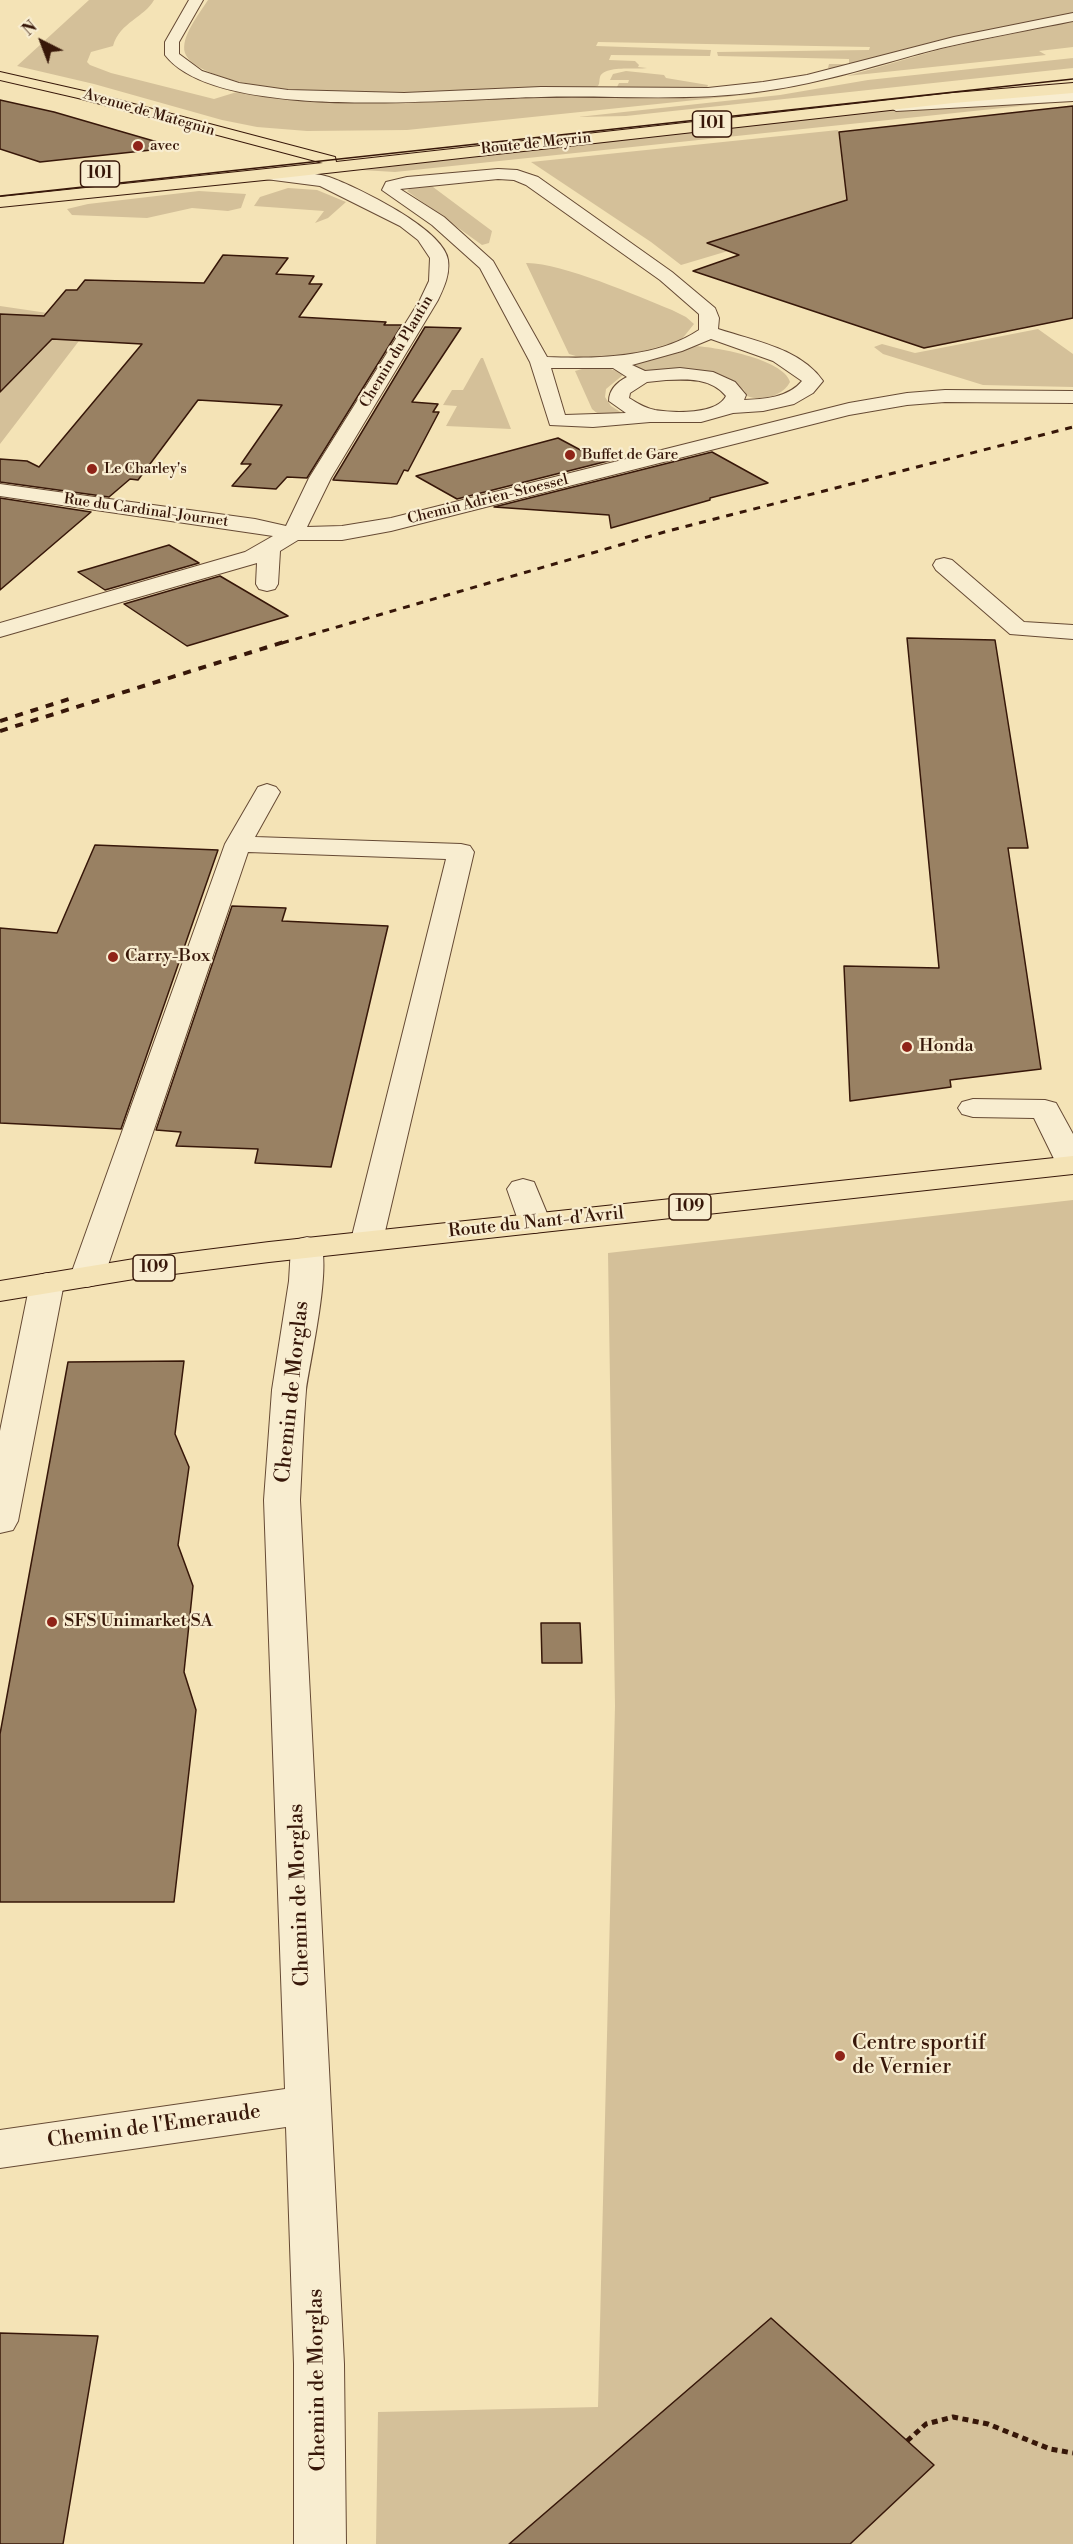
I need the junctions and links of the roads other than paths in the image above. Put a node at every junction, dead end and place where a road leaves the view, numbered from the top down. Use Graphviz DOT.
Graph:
graph roads {
  1 [pos="196,0"];
  2 [pos="1073,16"];
  3 [pos="0,76"];
  4 [pos="993,79"];
  5 [pos="1073,88"];
  6 [pos="1073,96"];
  7 [pos="867,107"];
  8 [pos="591,123"];
  9 [pos="190,125"];
  10 [pos="211,130"];
  11 [pos="323,142"];
  12 [pos="341,148"];
  13 [pos="298,153"];
  14 [pos="352,165"];
  15 [pos="264,175"];
  16 [pos="324,181"];
  17 [pos="0,202"];
  18 [pos="708,332"];
  19 [pos="540,362"];
  20 [pos="612,363"];
  21 [pos="642,377"];
  22 [pos="1073,397"];
  23 [pos="729,407"];
  24 [pos="654,416"];
  25 [pos="0,490"];
  26 [pos="292,534"];
  27 [pos="269,549"];
  28 [pos="944,565"];
  29 [pos="267,584"];
  30 [pos="0,630"];
  31 [pos="1073,632"];
  32 [pos="267,792"];
  33 [pos="250,844"];
  34 [pos="231,926"];
  35 [pos="973,1108"];
  36 [pos="1073,1165"];
  37 [pos="523,1189"];
  38 [pos="535,1223"];
  39 [pos="367,1240"];
  40 [pos="307,1247"];
  41 [pos="87,1277"];
  42 [pos="46,1283"];
  43 [pos="0,1291"];
  44 [pos="0,1521"];
  45 [pos="309,2105"];
  46 [pos="0,2150"];
  47 [pos="320,2544"];
  1 -- 2 [label="street"];
  3 -- 9 [label="main road, Avenue de Mategnin"];
  4 -- 8 [label="main road, Route de Meyrin / 101"];
  5 -- 7 [label="main road, Route de Meyrin / 101"];
  6 -- 7 [label="street"];
  7 -- 14 [label="main road, Route de Meyrin / 101"];
  9 -- 10 [label="main road, Avenue de Mategnin"];
  9 -- 11 [label="main road"];
  10 -- 13 [label="main road, Avenue de Mategnin"];
  10 -- 13 [label="main road"];
  12 -- 13 [label="main road"];
  13 -- 14 [label="main road, Avenue de Mategnin"];
  14 -- 15 [label="main road, Route de Meyrin / 101"];
  14 -- 16 [label="street"];
  15 -- 16 [label="street, Chemin du Plantin"];
  15 -- 17 [label="main road, Route de Meyrin / 101"];
  16 -- 26 [label="street, Chemin du Plantin"];
  18 -- 19 [label="street"];
  18 -- 20 [label="street"];
  18 -- 23 [label="street"];
  19 -- 20 [label="street"];
  19 -- 24 [label="street"];
  20 -- 21 [label="street"];
  21 -- 23 [label="street"];
  21 -- 24 [label="street"];
  22 -- 26 [label="street, Chemin Adrien-Stoessel"];
  23 -- 24 [label="street"];
  25 -- 26 [label="street, Rue du Cardinal-Journet"];
  26 -- 27 [label="street"];
  27 -- 29 [label="street"];
  27 -- 30 [label="street"];
  28 -- 31 [label="street"];
  32 -- 33 [label="street"];
  33 -- 34 [label="street"];
  33 -- 39 [label="street"];
  33 -- 41 [label="street"];
  35 -- 36 [label="street"];
  36 -- 38 [label="main road, Route du Nant-d'Avril / 109"];
  37 -- 38 [label="street"];
  38 -- 39 [label="main road, Route du Nant-d'Avril / 109"];
  39 -- 40 [label="main road, Route du Nant-d'Avril / 109"];
  40 -- 41 [label="main road, Route du Nant-d'Avril / 109"];
  40 -- 45 [label="street, Chemin de Morglas"];
  41 -- 42 [label="main road, Route du Nant-d'Avril / 109"];
  42 -- 43 [label="main road, Route du Nant-d'Avril / 109"];
  42 -- 44 [label="street"];
  45 -- 46 [label="street, Chemin de l'Emeraude"];
  45 -- 47 [label="street, Chemin de Morglas"];
}
